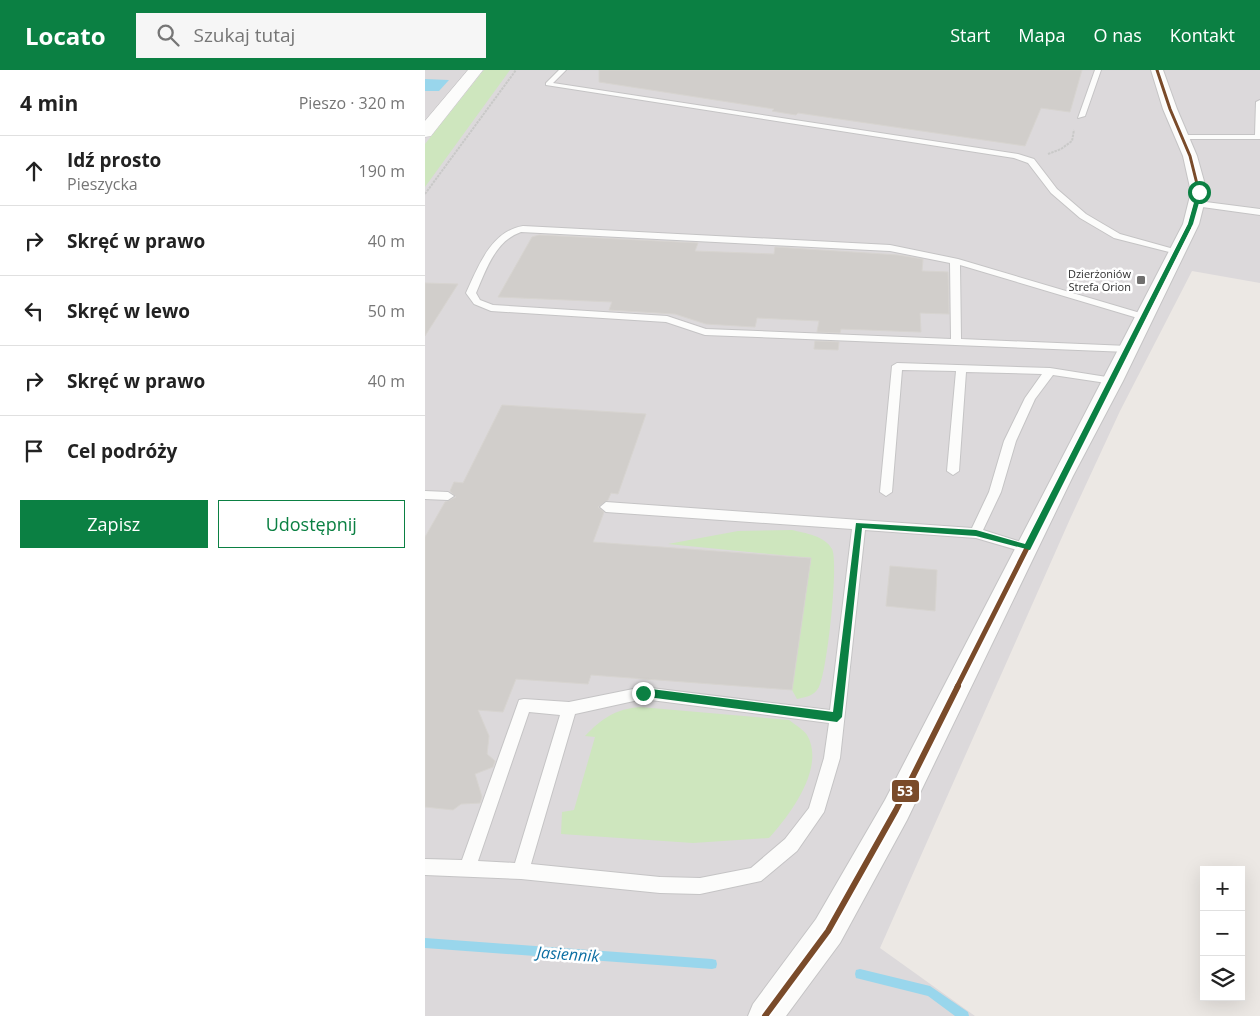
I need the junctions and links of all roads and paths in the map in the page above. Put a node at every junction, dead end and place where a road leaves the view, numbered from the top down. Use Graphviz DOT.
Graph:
graph roads {
  1 [pos="476,70"];
  2 [pos="516,70"];
  3 [pos="563,70"];
  4 [pos="1098,70"];
  5 [pos="1157,70"];
  6 [pos="1260,102"];
  7 [pos="1081,116"];
  8 [pos="431,117"];
  9 [pos="1075,123"];
  10 [pos="425,132"];
  11 [pos="1259,136"];
  12 [pos="1183,137"];
  13 [pos="1031,161"];
  14 [pos="425,194"];
  15 [pos="1198,204"];
  16 [pos="1260,212"];
  17 [pos="1177,251"];
  18 [pos="955,262"];
  19 [pos="1144,318"];
  20 [pos="955,341"];
  21 [pos="1128,348"];
  22 [pos="961,368"];
  23 [pos="1050,371"];
  24 [pos="1113,381"];
  25 [pos="953,471"];
  26 [pos="886,492"];
  27 [pos="425,495"];
  28 [pos="448,496"];
  29 [pos="605,507"];
  30 [pos="859,525"];
  31 [pos="976,533"];
  32 [pos="1027,548"];
  33 [pos="569,709"];
  34 [pos="837,717"];
  35 [pos="425,867"];
  36 [pos="467,869"];
  37 [pos="521,871"];
  38 [pos="765,1016"];
  1 -- 8 [label="street"];
  2 -- 14 [label="path"];
  3 -- 13 [label="lane"];
  4 -- 7 [label="lane"];
  5 -- 12 [label="street"];
  6 -- 11 [label="lane"];
  8 -- 10 [label="street"];
  9 -- 13 [label="path"];
  11 -- 12 [label="lane"];
  12 -- 15 [label="street"];
  13 -- 17 [label="lane"];
  15 -- 16 [label="lane"];
  15 -- 17 [label="street"];
  17 -- 19 [label="street"];
  18 -- 19 [label="lane"];
  18 -- 20 [label="lane"];
  18 -- 20 [label="lane"];
  19 -- 21 [label="street"];
  20 -- 21 [label="lane"];
  21 -- 24 [label="street"];
  22 -- 23 [label="lane"];
  22 -- 25 [label="lane"];
  22 -- 26 [label="lane"];
  23 -- 24 [label="lane"];
  23 -- 31 [label="lane"];
  24 -- 32 [label="street"];
  27 -- 28 [label="lane"];
  29 -- 30 [label="lane"];
  30 -- 31 [label="lane"];
  30 -- 34 [label="lane"];
  31 -- 32 [label="lane"];
  32 -- 38 [label="street"];
  33 -- 34 [label="lane"];
  33 -- 36 [label="lane"];
  33 -- 37 [label="lane"];
  34 -- 37 [label="lane"];
  35 -- 36 [label="lane"];
  36 -- 37 [label="lane"];
}
